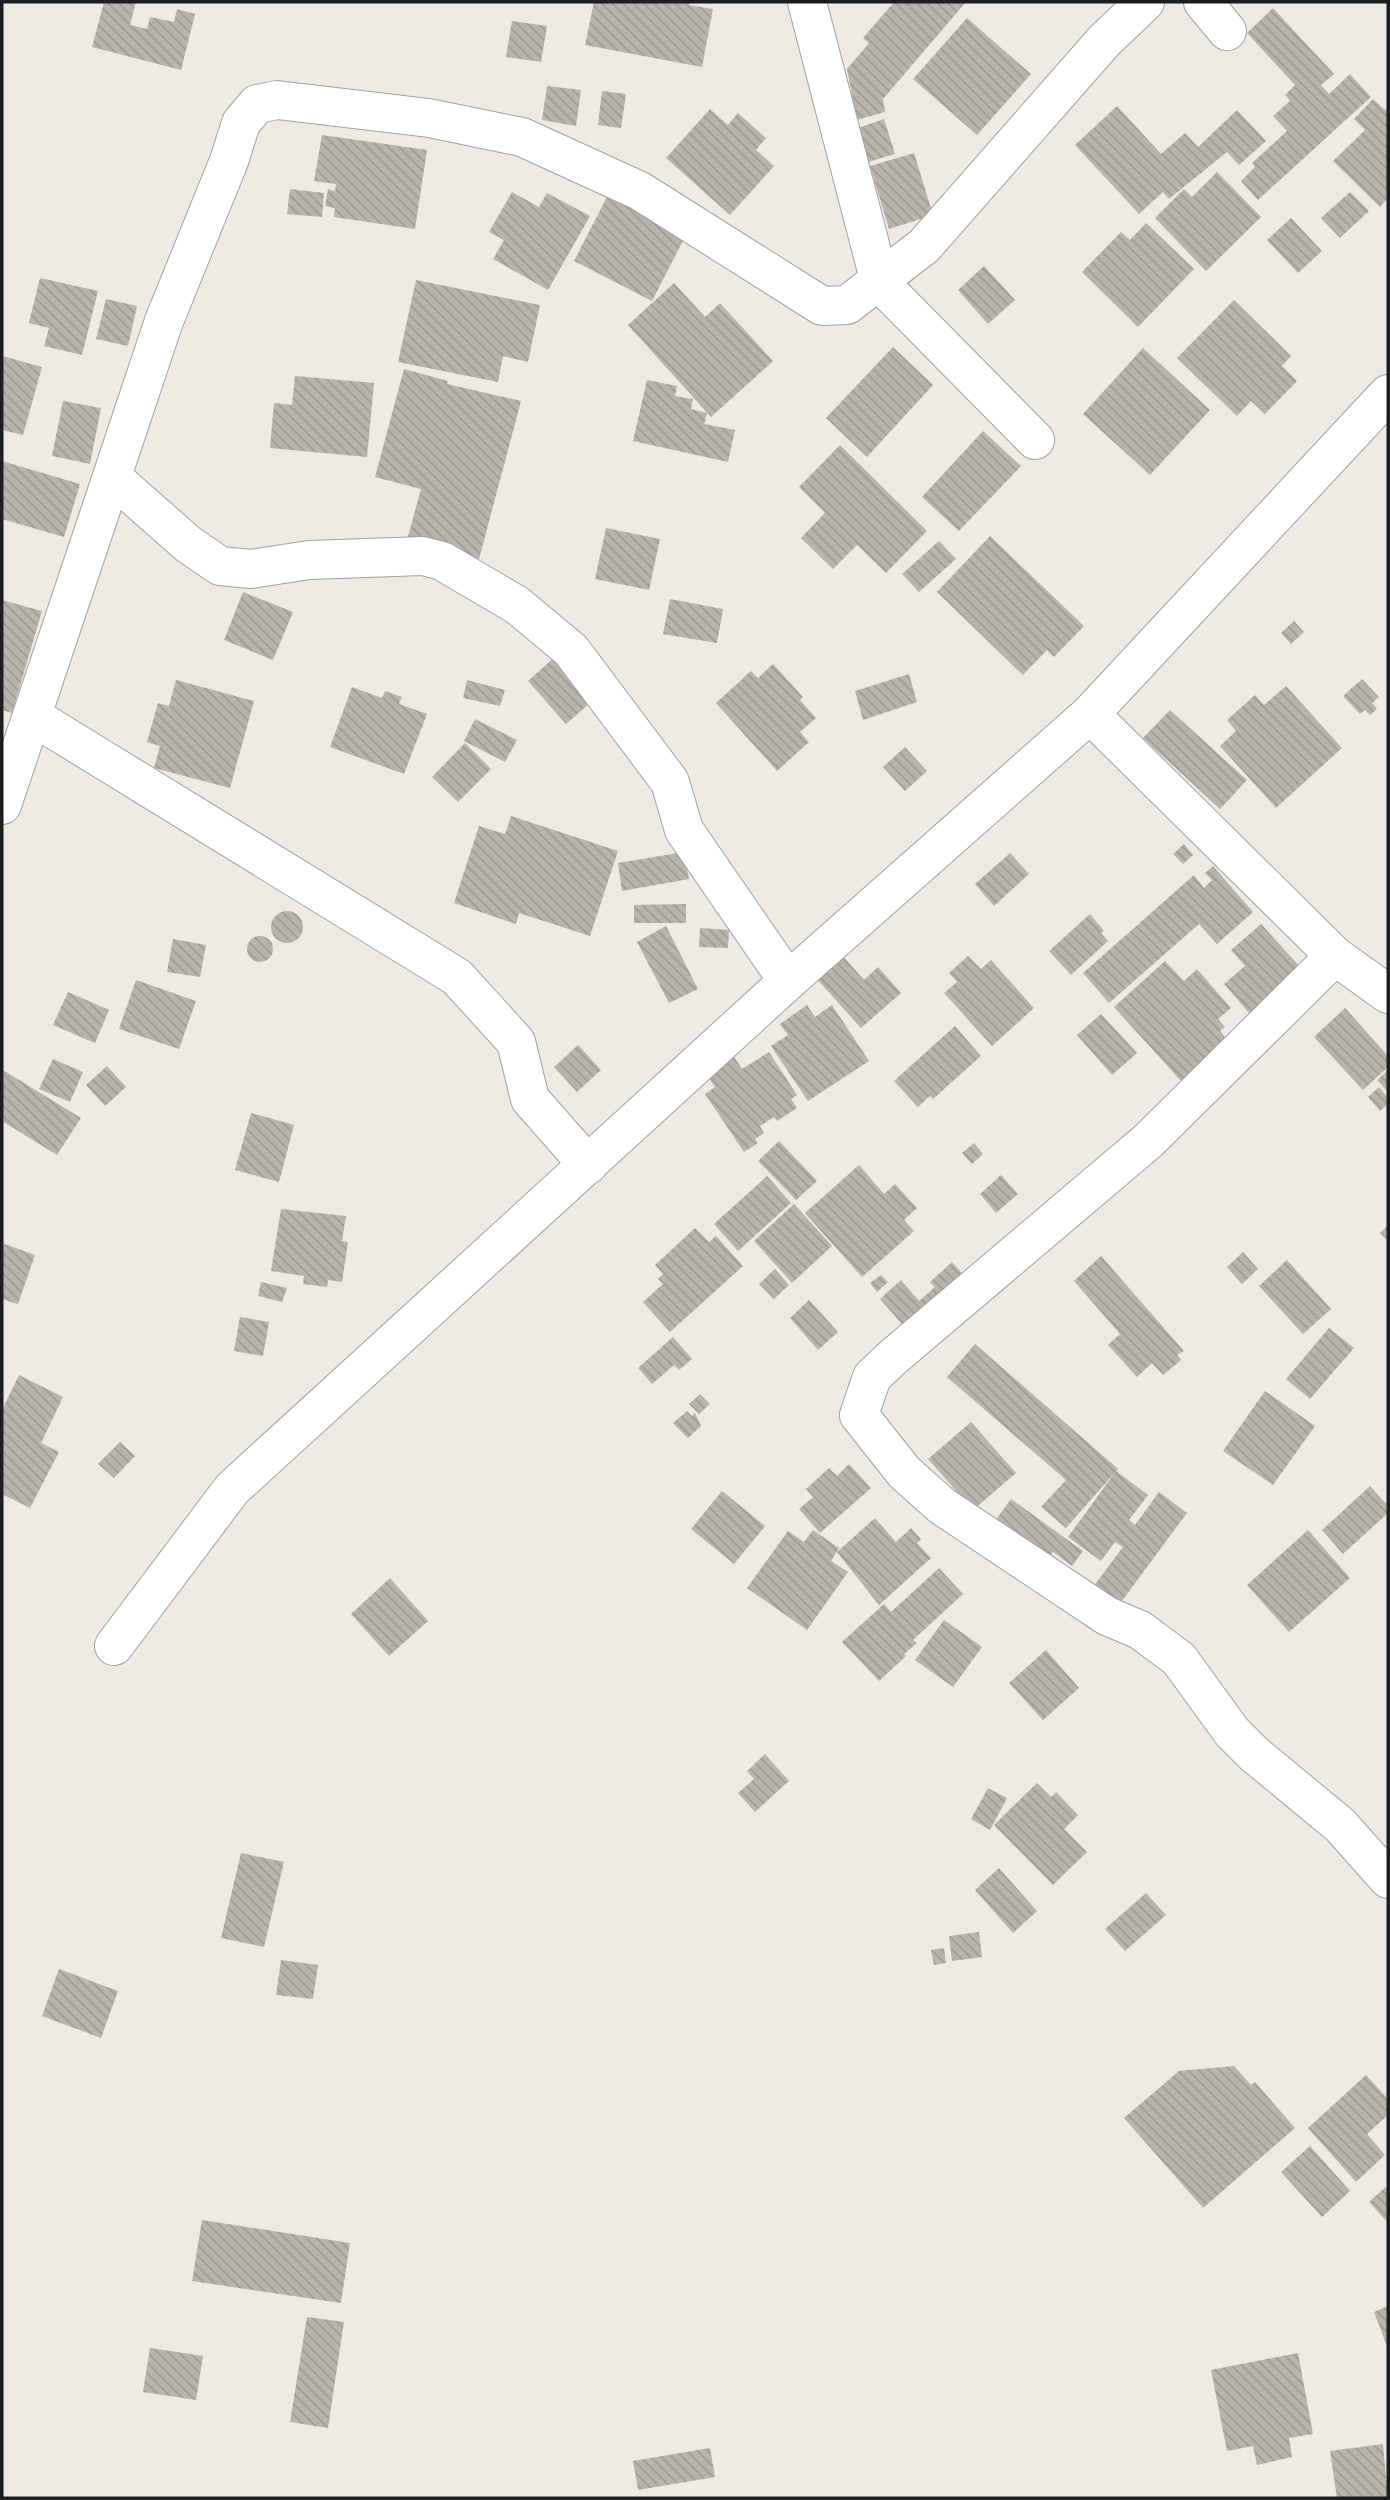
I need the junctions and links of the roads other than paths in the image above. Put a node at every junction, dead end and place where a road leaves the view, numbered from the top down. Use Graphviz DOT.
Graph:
graph roads {
  1 [pos="807,2"];
  2 [pos="1145,2"];
  3 [pos="880,283"];
  4 [pos="1388,394"];
  5 [pos="1035,440"];
  6 [pos="112,477"];
  7 [pos="1090,714"];
  8 [pos="32,716"];
  9 [pos="2,805"];
  10 [pos="1335,956"];
  11 [pos="788,981"];
  12 [pos="1388,994"];
  13 [pos="588,1165"];
  14 [pos="114,1646"];
  15 [pos="1388,1879"];
  1 -- 3 [label="street"];
  2 -- 3 [label="street"];
  3 -- 5 [label="street"];
  3 -- 6 [label="street"];
  4 -- 7 [label="street"];
  6 -- 8 [label="street"];
  6 -- 11 [label="street"];
  7 -- 10 [label="street"];
  7 -- 11 [label="street"];
  8 -- 9 [label="street"];
  8 -- 13 [label="street"];
  10 -- 12 [label="street"];
  10 -- 15 [label="street"];
  11 -- 13 [label="street"];
  13 -- 14 [label="street"];
}
